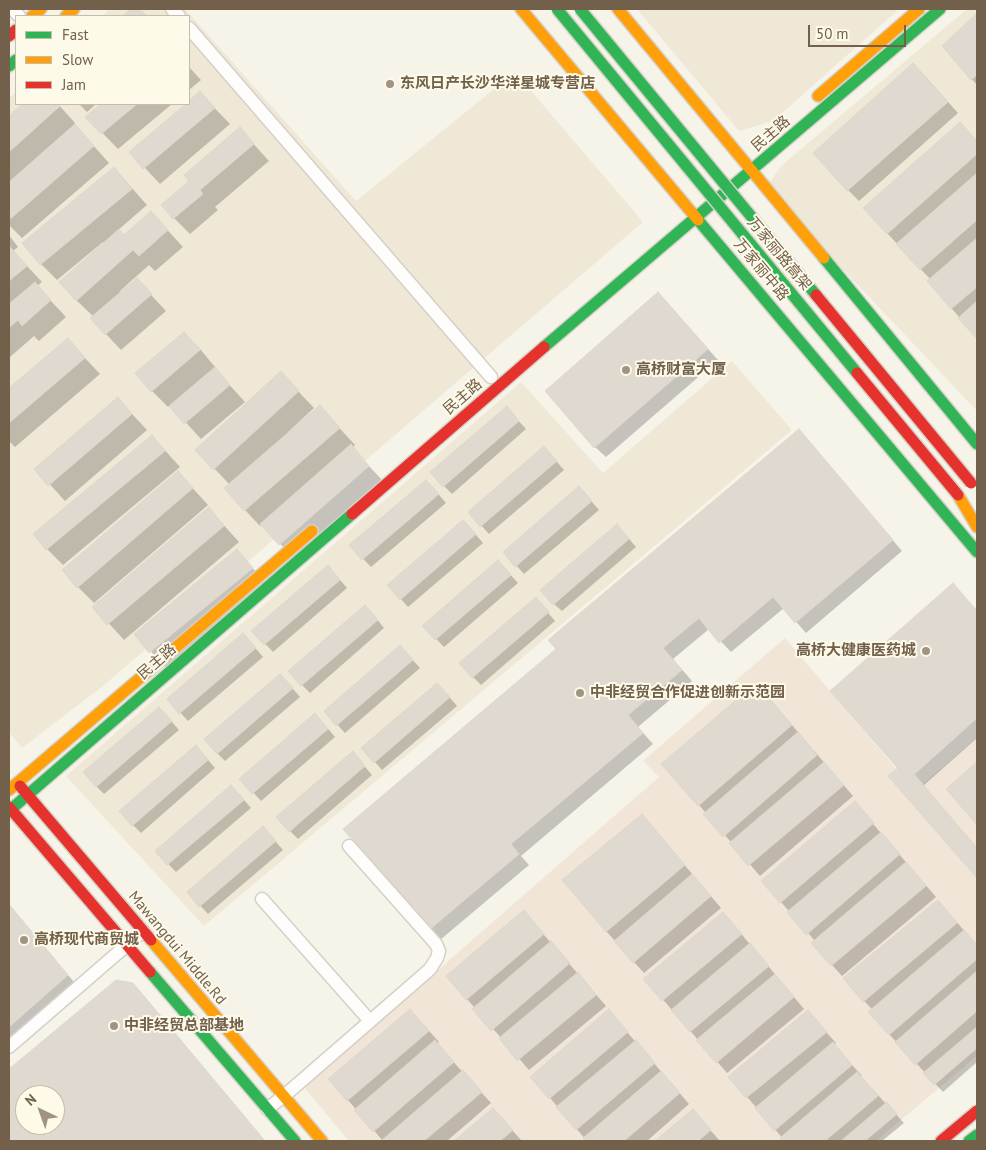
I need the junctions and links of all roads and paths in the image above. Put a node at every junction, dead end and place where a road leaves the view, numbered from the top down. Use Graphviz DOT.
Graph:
graph roads {
  1 [pos="522,9"];
  2 [pos="557,9"];
  3 [pos="580,9"];
  4 [pos="618,9"];
  5 [pos="919,9"];
  6 [pos="940,9"];
  7 [pos="190,29"];
  8 [pos="810,104"];
  9 [pos="740,163"];
  10 [pos="752,170"];
  11 [pos="685,210"];
  12 [pos="696,217"];
  13 [pos="491,377"];
  14 [pos="977,444"];
  15 [pos="975,488"];
  16 [pos="958,495"];
  17 [pos="977,518"];
  18 [pos="318,525"];
  19 [pos="977,527"];
  20 [pos="977,552"];
  21 [pos="9,774"];
  22 [pos="13,787"];
  23 [pos="27,795"];
  24 [pos="9,809"];
  25 [pos="349,846"];
  26 [pos="262,899"];
  27 [pos="143,931"];
  28 [pos="127,945"];
  29 [pos="370,1021"];
  30 [pos="9,1047"];
  31 [pos="284,1096"];
  32 [pos="267,1109"];
  33 [pos="977,1111"];
  34 [pos="977,1135"];
  35 [pos="294,1141"];
  36 [pos="322,1141"];
  37 [pos="941,1141"];
  38 [pos="970,1141"];
  1 -- 11 [label="main road, 万家丽中路"];
  2 -- 16 [label="main road, 万家丽路高架, bridge"];
  3 -- 15 [label="main road, 万家丽路高架, bridge"];
  4 -- 9 [label="main road"];
  5 -- 8 [label="main road"];
  6 -- 10 [label="main road, 民主路"];
  7 -- 13 [label="street"];
  9 -- 10 [label="main road"];
  9 -- 11 [label="main road"];
  10 -- 12 [label="main road, 民主路"];
  10 -- 14 [label="main road"];
  11 -- 12 [label="main road, 万家丽中路"];
  12 -- 20 [label="main road, 万家丽中路"];
  12 -- 23 [label="main road, 民主路"];
  16 -- 17 [label="main road, 万家丽路高架"];
  16 -- 19 [label="main road"];
  18 -- 22 [label="main road, 民主路"];
  21 -- 22 [label="main road, Mawangdui Middle.Rd"];
  22 -- 23 [label="main road, Mawangdui Middle.Rd"];
  23 -- 24 [label="main road, 民主路"];
  23 -- 27 [label="main road, Mawangdui Middle.Rd"];
  24 -- 28 [label="main road"];
  25 -- 29 [label="street"];
  26 -- 29 [label="street"];
  27 -- 28 [label="street"];
  27 -- 31 [label="main road, Mawangdui Middle.Rd"];
  28 -- 30 [label="street"];
  28 -- 32 [label="main road"];
  29 -- 31 [label="street"];
  31 -- 32 [label="street"];
  31 -- 36 [label="main road, Mawangdui Middle.Rd"];
  32 -- 35 [label="main road"];
  33 -- 37 [label="main road"];
  34 -- 38 [label="main road"];
}
